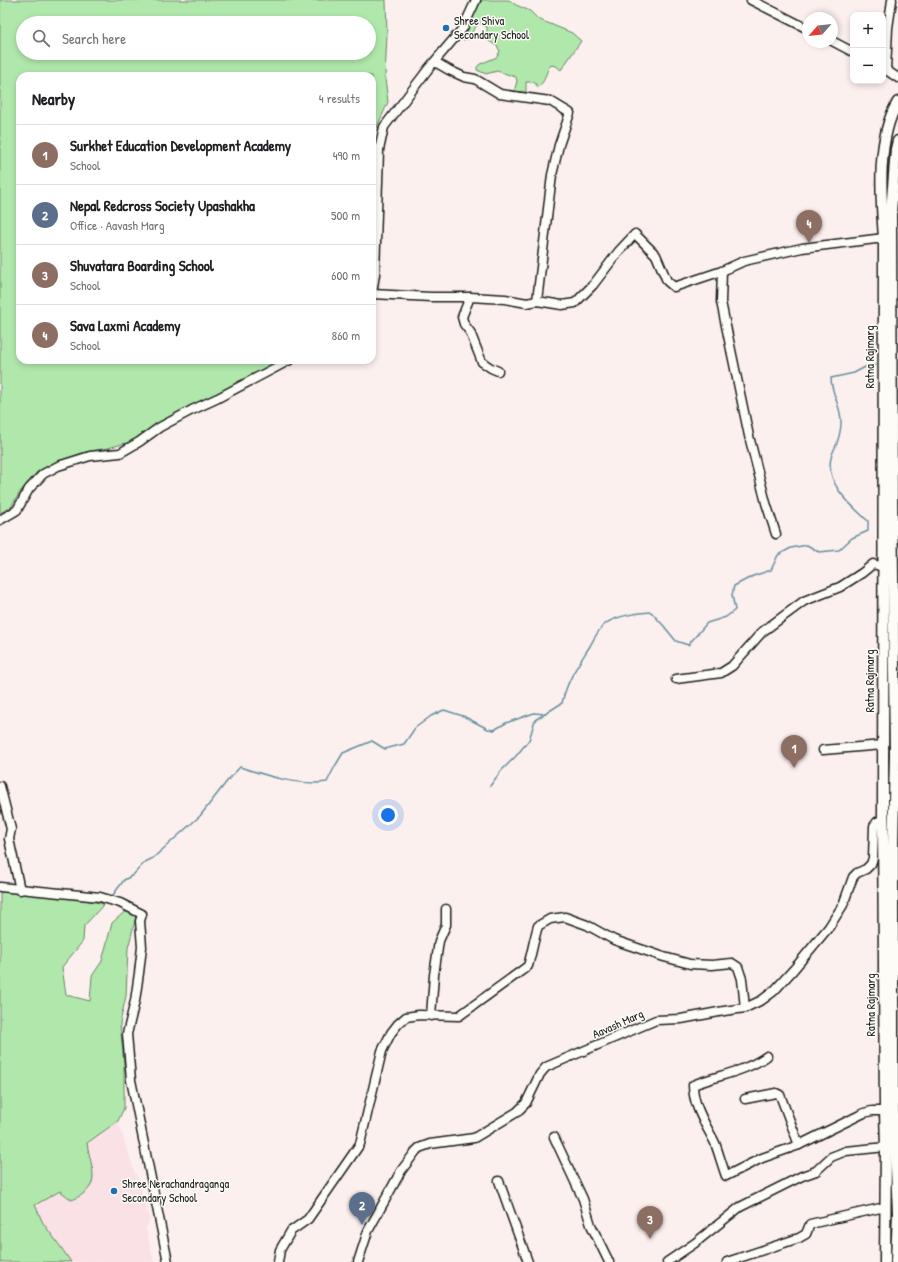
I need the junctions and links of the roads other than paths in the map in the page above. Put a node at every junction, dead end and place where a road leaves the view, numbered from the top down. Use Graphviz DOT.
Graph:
graph roads {
  1 [pos="476,0"];
  2 [pos="751,0"];
  3 [pos="892,0"];
  4 [pos="802,26"];
  5 [pos="838,44"];
  6 [pos="886,48"];
  7 [pos="850,50"];
  8 [pos="435,62"];
  9 [pos="886,70"];
  10 [pos="898,78"];
  11 [pos="898,102"];
  12 [pos="898,141"];
  13 [pos="887,213"];
  14 [pos="884,238"];
  15 [pos="376,243"];
  16 [pos="722,271"];
  17 [pos="376,294"];
  18 [pos="470,297"];
  19 [pos="537,301"];
  20 [pos="282,364"];
  21 [pos="498,371"];
  22 [pos="895,430"];
  23 [pos="895,489"];
  24 [pos="0,520"];
  25 [pos="776,534"];
  26 [pos="883,567"];
  27 [pos="676,679"];
  28 [pos="883,745"];
  29 [pos="823,750"];
  30 [pos="896,755"];
  31 [pos="0,786"];
  32 [pos="883,819"];
  33 [pos="0,887"];
  34 [pos="20,890"];
  35 [pos="446,909"];
  36 [pos="745,1008"];
  37 [pos="431,1016"];
  38 [pos="767,1056"];
  39 [pos="746,1099"];
  40 [pos="885,1111"];
  41 [pos="554,1137"];
  42 [pos="799,1145"];
  43 [pos="886,1147"];
  44 [pos="499,1181"];
  45 [pos="885,1207"];
  46 [pos="168,1262"];
  47 [pos="278,1262"];
  48 [pos="358,1262"];
  49 [pos="528,1262"];
  50 [pos="608,1262"];
  51 [pos="667,1262"];
  52 [pos="727,1262"];
  53 [pos="885,1262"];
  54 [pos="896,1262"];
  1 -- 8 [label="street"];
  2 -- 4 [label="street"];
  3 -- 6 [label="street"];
  5 -- 7 [label="street"];
  8 -- 15 [label="street"];
  8 -- 19 [label="street"];
  9 -- 10 [label="street"];
  11 -- 13 [label="main road, Ratna Rajmarg"];
  12 -- 13 [label="main road, Ratna Rajmarg"];
  13 -- 14 [label="main road, Ratna Rajmarg"];
  13 -- 22 [label="main road, Ratna Rajmarg"];
  14 -- 16 [label="street"];
  14 -- 26 [label="main road, Ratna Rajmarg"];
  16 -- 19 [label="street"];
  16 -- 25 [label="street"];
  17 -- 18 [label="street"];
  18 -- 19 [label="street"];
  18 -- 21 [label="street"];
  20 -- 24 [label="street"];
  22 -- 23 [label="main road, Ratna Rajmarg"];
  23 -- 30 [label="main road, Ratna Rajmarg"];
  26 -- 27 [label="street"];
  26 -- 28 [label="main road, Ratna Rajmarg"];
  28 -- 29 [label="street"];
  28 -- 32 [label="main road, Ratna Rajmarg"];
  30 -- 54 [label="main road, Ratna Rajmarg"];
  31 -- 34 [label="street"];
  32 -- 36 [label="street, Aavash Marg"];
  32 -- 40 [label="main road, Ratna Rajmarg"];
  33 -- 34 [label="street"];
  34 -- 46 [label="street"];
  35 -- 37 [label="street"];
  36 -- 37 [label="street"];
  36 -- 48 [label="street, Aavash Marg"];
  37 -- 47 [label="street"];
  38 -- 42 [label="street"];
  39 -- 42 [label="street"];
  40 -- 42 [label="street"];
  40 -- 43 [label="main road, Ratna Rajmarg"];
  41 -- 50 [label="street"];
  43 -- 45 [label="main road, Ratna Rajmarg"];
  43 -- 51 [label="street"];
  44 -- 49 [label="street"];
  45 -- 52 [label="street"];
  45 -- 53 [label="main road, Ratna Rajmarg"];
}
